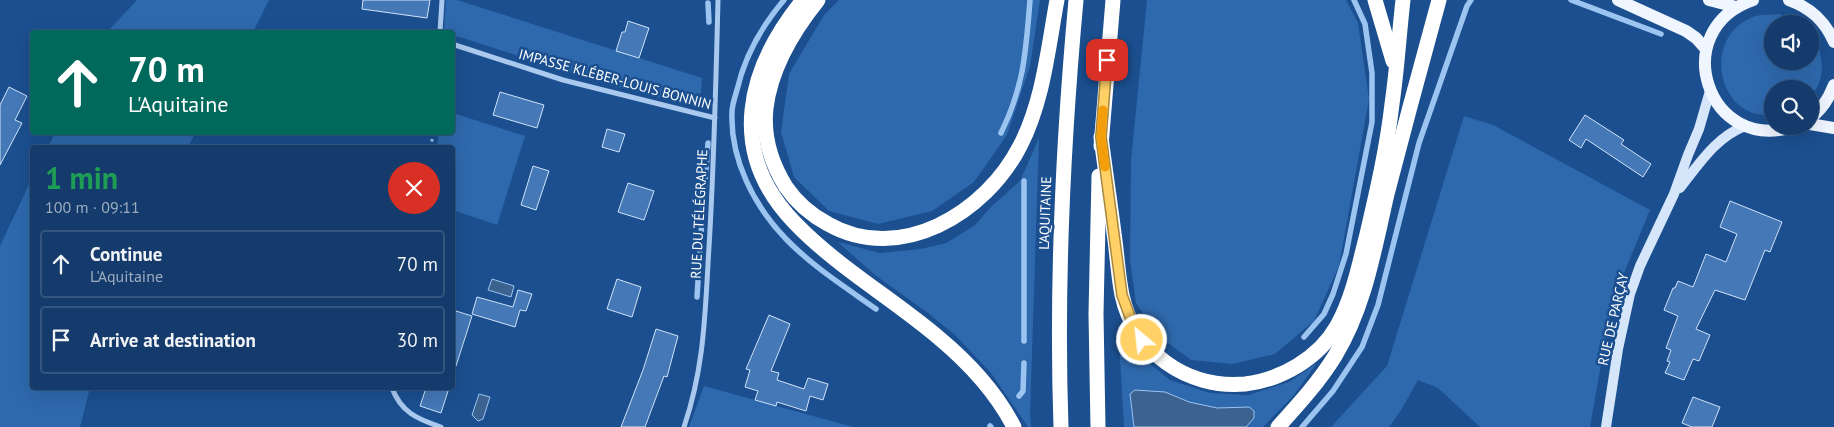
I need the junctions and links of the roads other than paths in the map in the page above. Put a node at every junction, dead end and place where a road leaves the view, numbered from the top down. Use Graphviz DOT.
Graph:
graph roads {
  1 [pos="442,0"];
  2 [pos="718,0"];
  3 [pos="803,0"];
  4 [pos="818,0"];
  5 [pos="1057,0"];
  6 [pos="1076,0"];
  7 [pos="1113,0"];
  8 [pos="1376,0"];
  9 [pos="1403,0"];
  10 [pos="1439,0"];
  11 [pos="1618,0"];
  12 [pos="1709,0"];
  13 [pos="1752,0"];
  14 [pos="1795,1"];
  15 [pos="1736,8"];
  16 [pos="440,30"];
  17 [pos="1834,42"];
  18 [pos="455,45"];
  19 [pos="1706,49"];
  20 [pos="1395,68"];
  21 [pos="1834,85"];
  22 [pos="1710,90"];
  23 [pos="1819,110"];
  24 [pos="715,118"];
  25 [pos="1745,126"];
  26 [pos="1819,126"];
  27 [pos="1834,128"];
  28 [pos="1764,131"];
  29 [pos="1101,137"];
  30 [pos="1674,194"];
  31 [pos="393,390"];
  32 [pos="441,427"];
  33 [pos="684,427"];
  34 [pos="1014,427"];
  35 [pos="1061,427"];
  36 [pos="1098,427"];
  37 [pos="1278,427"];
  38 [pos="1606,427"];
  1 -- 16 [label="street"];
  2 -- 24 [label="street, RUE DU TÉLÉGRAPHE"];
  3 -- 34 [label="highway"];
  4 -- 5 [label="highway"];
  6 -- 35 [label="highway, L'AQUITAINE"];
  7 -- 29 [label="highway"];
  8 -- 20 [label="highway"];
  9 -- 20 [label="highway"];
  10 -- 37 [label="highway"];
  11 -- 19 [label="main road"];
  12 -- 15 [label="main road"];
  13 -- 15 [label="main road"];
  14 -- 17 [label="main road"];
  15 -- 19 [label="main road"];
  18 -- 24 [label="street, IMPASSE KLÉBER-LOUIS BONNIN"];
  19 -- 22 [label="main road"];
  20 -- 29 [label="highway"];
  21 -- 23 [label="main road"];
  22 -- 25 [label="main road"];
  22 -- 30 [label="street, RUE DE PARÇAY"];
  24 -- 33 [label="street, RUE DU TÉLÉGRAPHE"];
  25 -- 28 [label="main road"];
  25 -- 30 [label="street, RUE DE PARÇAY"];
  26 -- 27 [label="main road"];
  29 -- 36 [label="highway"];
  30 -- 38 [label="street, RUE DE PARÇAY"];
  31 -- 32 [label="street"];
}
